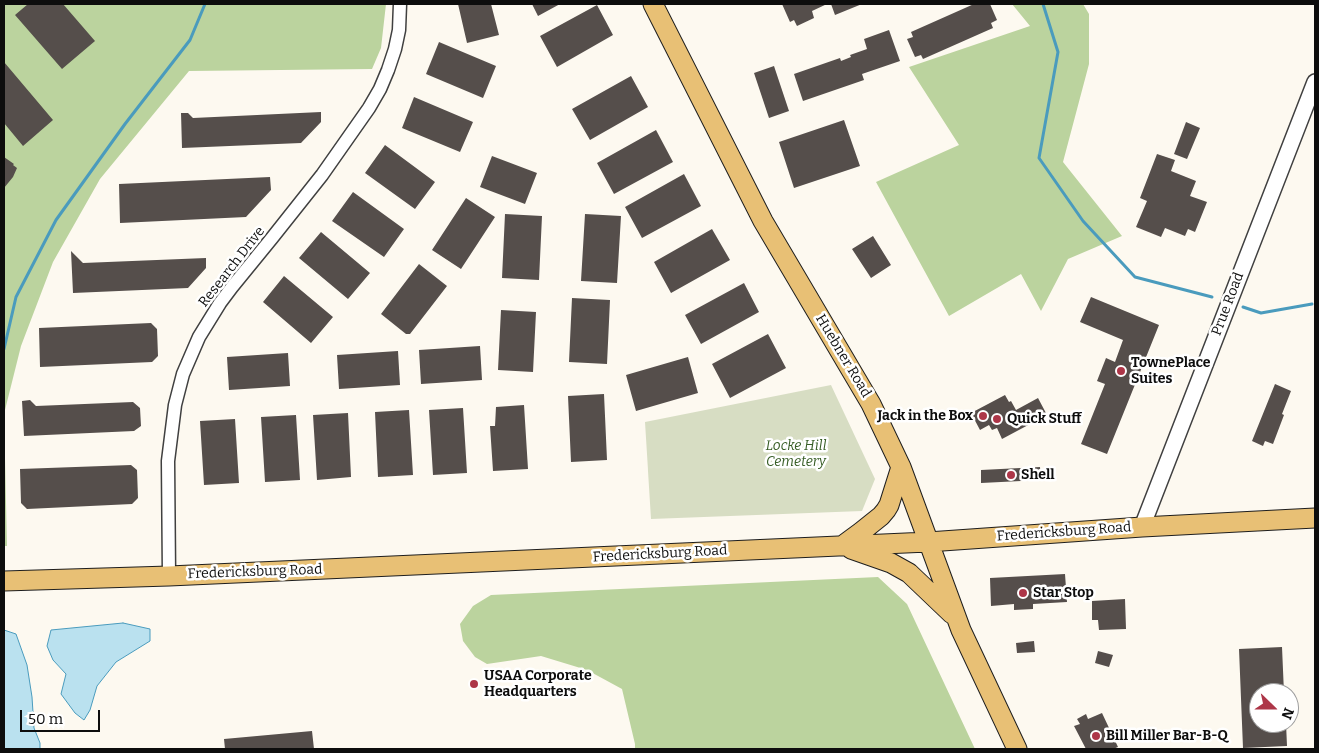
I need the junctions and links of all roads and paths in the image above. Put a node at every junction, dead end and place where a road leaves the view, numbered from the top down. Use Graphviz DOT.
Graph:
graph roads {
  1 [pos="400,4"];
  2 [pos="653,4"];
  3 [pos="1315,82"];
  4 [pos="900,467"];
  5 [pos="1315,518"];
  6 [pos="1142,527"];
  7 [pos="928,542"];
  8 [pos="842,546"];
  9 [pos="169,576"];
  10 [pos="4,581"];
  11 [pos="955,616"];
  12 [pos="1016,749"];
  1 -- 9 [label="street, Research Drive"];
  2 -- 4 [label="main road, Huebner Road"];
  3 -- 6 [label="street, Prue Road"];
  4 -- 7 [label="main road, Huebner Road"];
  4 -- 8 [label="main road"];
  5 -- 6 [label="main road, Fredericksburg Road"];
  6 -- 7 [label="main road, Fredericksburg Road"];
  7 -- 8 [label="main road, Fredericksburg Road"];
  7 -- 11 [label="main road, Huebner Road"];
  8 -- 9 [label="main road, Fredericksburg Road"];
  8 -- 11 [label="main road"];
  9 -- 10 [label="main road, Fredericksburg Road"];
  11 -- 12 [label="main road, Huebner Road"];
}
